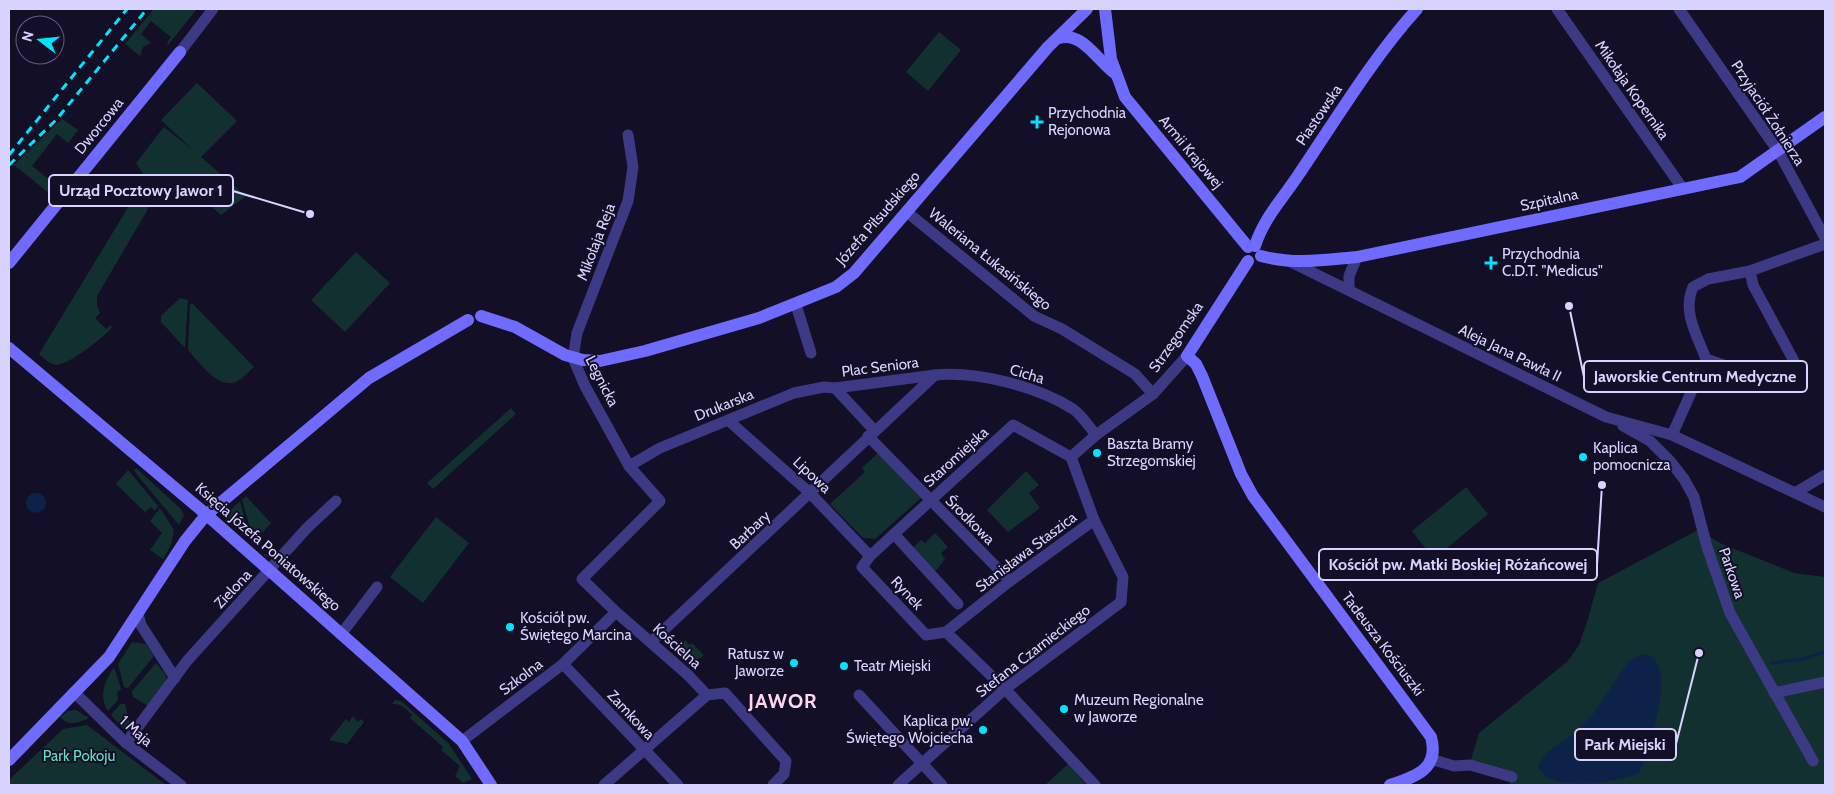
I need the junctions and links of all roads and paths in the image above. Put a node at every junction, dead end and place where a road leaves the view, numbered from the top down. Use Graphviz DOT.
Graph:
graph roads {
  1 [pos="213,9"];
  2 [pos="1087,9"];
  3 [pos="1105,9"];
  4 [pos="1417,9"];
  5 [pos="1557,9"];
  6 [pos="1680,9"];
  7 [pos="1059,38"];
  8 [pos="180,52"];
  9 [pos="1116,74"];
  10 [pos="1825,117"];
  11 [pos="628,135"];
  12 [pos="1778,150"];
  13 [pos="1683,189"];
  14 [pos="908,212"];
  15 [pos="1260,231"];
  16 [pos="1238,233"];
  17 [pos="1825,238"];
  18 [pos="1825,244"];
  19 [pos="1255,250"];
  20 [pos="1357,256"];
  21 [pos="1291,262"];
  22 [pos="9,263"];
  23 [pos="1750,271"];
  24 [pos="1349,290"];
  25 [pos="796,305"];
  26 [pos="481,316"];
  27 [pos="468,320"];
  28 [pos="9,348"];
  29 [pos="811,353"];
  30 [pos="1187,356"];
  31 [pos="573,358"];
  32 [pos="1706,359"];
  33 [pos="934,375"];
  34 [pos="835,388"];
  35 [pos="1153,394"];
  36 [pos="1606,417"];
  37 [pos="729,421"];
  38 [pos="871,433"];
  39 [pos="1096,435"];
  40 [pos="1672,435"];
  41 [pos="1071,457"];
  42 [pos="630,466"];
  43 [pos="1825,475"];
  44 [pos="810,493"];
  45 [pos="1794,493"];
  46 [pos="336,501"];
  47 [pos="930,501"];
  48 [pos="1825,507"];
  49 [pos="206,515"];
  50 [pos="1094,520"];
  51 [pos="894,534"];
  52 [pos="870,556"];
  53 [pos="270,571"];
  54 [pos="582,579"];
  55 [pos="1010,581"];
  56 [pos="377,587"];
  57 [pos="958,604"];
  58 [pos="616,612"];
  59 [pos="138,614"];
  60 [pos="342,632"];
  61 [pos="946,632"];
  62 [pos="651,642"];
  63 [pos="563,664"];
  64 [pos="175,678"];
  65 [pos="1825,682"];
  66 [pos="1005,690"];
  67 [pos="1774,693"];
  68 [pos="76,694"];
  69 [pos="707,695"];
  70 [pos="859,695"];
  71 [pos="462,741"];
  72 [pos="126,744"];
  73 [pos="644,752"];
  74 [pos="1432,753"];
  75 [pos="10,755"];
  76 [pos="1814,761"];
  77 [pos="922,763"];
  78 [pos="1512,777"];
  79 [pos="181,785"];
  80 [pos="491,785"];
  81 [pos="604,785"];
  82 [pos="678,785"];
  83 [pos="773,785"];
  84 [pos="898,785"];
  85 [pos="942,785"];
  86 [pos="1095,785"];
  87 [pos="1390,785"];
  1 -- 8 [label="street, Dworcowa"];
  2 -- 7 [label="street, Józefa Piłsudskiego"];
  3 -- 9 [label="street, Armii Krajowej"];
  4 -- 15 [label="street, Piastowska"];
  5 -- 13 [label="street, Mikołaja Kopernika"];
  6 -- 12 [label="street, Przyjaciół Żołnierza"];
  7 -- 9 [label="street, Armii Krajowej"];
  7 -- 14 [label="street, Józefa Piłsudskiego"];
  8 -- 22 [label="street, Dworcowa"];
  9 -- 16 [label="street, Armii Krajowej"];
  10 -- 12 [label="street, Szpitalna"];
  11 -- 31 [label="street, Mikołaja Reja"];
  12 -- 13 [label="street, Szpitalna"];
  12 -- 17 [label="street, Przyjaciół Żołnierza"];
  13 -- 20 [label="street, Szpitalna"];
  14 -- 25 [label="street, Józefa Piłsudskiego"];
  14 -- 35 [label="street, Waleriana Łukasińskiego"];
  15 -- 16 [label="street"];
  15 -- 19 [label="street, Piastowska"];
  16 -- 19 [label="street, Armii Krajowej"];
  18 -- 23 [label="street"];
  19 -- 21 [label="street, Szpitalna"];
  19 -- 30 [label="street, Strzegomska"];
  20 -- 21 [label="street, Szpitalna"];
  20 -- 24 [label="street"];
  21 -- 24 [label="street, Aleja Jana Pawła II"];
  23 -- 32 [label="street"];
  23 -- 32 [label="street"];
  24 -- 36 [label="street, Aleja Jana Pawła II"];
  25 -- 29 [label="street"];
  25 -- 31 [label="street, Józefa Piłsudskiego"];
  26 -- 31 [label="street, Legnicka"];
  27 -- 49 [label="street"];
  28 -- 49 [label="street, Księcia Józefa Poniatowskiego"];
  30 -- 35 [label="street, Strzegomska"];
  30 -- 74 [label="street, Tadeusza Kościuszki"];
  31 -- 42 [label="street, Legnicka"];
  32 -- 40 [label="street"];
  33 -- 34 [label="street, Plac Seniora"];
  33 -- 38 [label="street, Plac Seniora"];
  33 -- 39 [label="street, Cicha"];
  34 -- 37 [label="street, Drukarska"];
  34 -- 38 [label="street, Plac Seniora"];
  35 -- 39 [label="street, Strzegomska"];
  36 -- 40 [label="street, Aleja Jana Pawła II"];
  36 -- 67 [label="street, Parkowa"];
  37 -- 42 [label="street, Drukarska"];
  37 -- 44 [label="street, Lipowa"];
  38 -- 44 [label="street, Barbary"];
  38 -- 47 [label="street, Środkowa"];
  39 -- 41 [label="street, Strzegomska"];
  40 -- 45 [label="street, Aleja Jana Pawła II"];
  41 -- 47 [label="street, Staromiejska"];
  41 -- 50 [label="street, Stanisława Staszica"];
  42 -- 54 [label="street, Legnicka"];
  43 -- 45 [label="street"];
  44 -- 52 [label="street, Lipowa"];
  44 -- 62 [label="street, Barbary"];
  45 -- 48 [label="street, Aleja Jana Pawła II"];
  46 -- 53 [label="street, Zielona"];
  47 -- 51 [label="street, Staromiejska"];
  47 -- 55 [label="street, Środkowa"];
  49 -- 53 [label="street, Księcia Józefa Poniatowskiego"];
  49 -- 59 [label="street"];
  50 -- 55 [label="street, Stanisława Staszica"];
  50 -- 66 [label="street, Stefana Czarnieckiego"];
  51 -- 52 [label="street, Staromiejska"];
  51 -- 57 [label="street"];
  52 -- 61 [label="street, Rynek"];
  53 -- 60 [label="street, Księcia Józefa Poniatowskiego"];
  53 -- 64 [label="street, Zielona"];
  54 -- 58 [label="street, Kościelna"];
  55 -- 61 [label="street, Stanisława Staszica"];
  56 -- 60 [label="street"];
  58 -- 62 [label="street, Kościelna"];
  58 -- 63 [label="street, Szkolna"];
  59 -- 64 [label="street"];
  59 -- 68 [label="street"];
  60 -- 71 [label="street, Księcia Józefa Poniatowskiego"];
  61 -- 66 [label="street"];
  62 -- 69 [label="street, Kościelna"];
  63 -- 71 [label="street, Szkolna"];
  63 -- 73 [label="street, Zamkowa"];
  64 -- 72 [label="street, Zielona"];
  65 -- 67 [label="street"];
  66 -- 77 [label="street, Stefana Czarnieckiego"];
  66 -- 86 [label="street"];
  67 -- 76 [label="street, Parkowa"];
  68 -- 72 [label="street, 1 Maja"];
  68 -- 75 [label="street"];
  69 -- 73 [label="street"];
  69 -- 83 [label="street"];
  70 -- 77 [label="street"];
  71 -- 80 [label="street, Księcia Józefa Poniatowskiego"];
  72 -- 79 [label="street, 1 Maja"];
  73 -- 81 [label="street"];
  73 -- 82 [label="street, Zamkowa"];
  74 -- 78 [label="street"];
  74 -- 87 [label="street"];
  77 -- 84 [label="street, Stefana Czarnieckiego"];
  77 -- 85 [label="street"];
}
